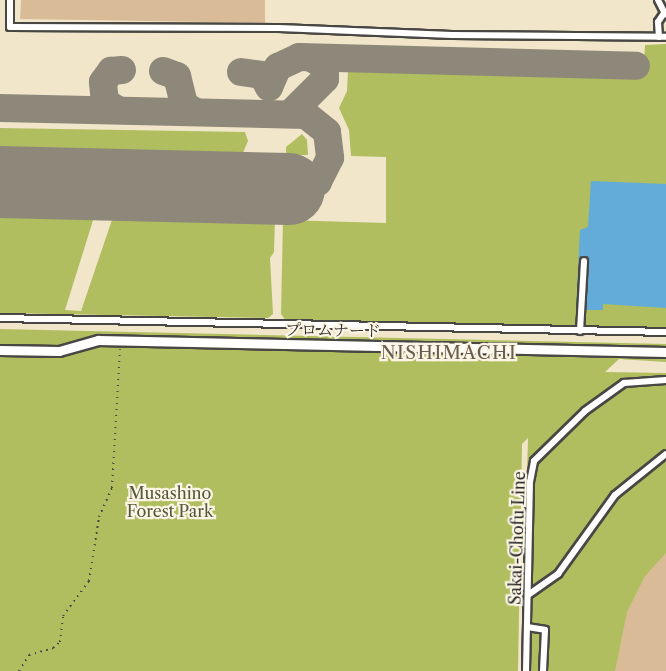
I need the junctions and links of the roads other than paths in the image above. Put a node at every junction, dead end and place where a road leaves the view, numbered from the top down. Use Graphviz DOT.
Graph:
graph roads {
  1 [pos="10,0"];
  2 [pos="658,0"];
  3 [pos="665,14"];
  4 [pos="662,37"];
  5 [pos="584,261"];
  6 [pos="0,318"];
  7 [pos="580,331"];
  8 [pos="666,332"];
  9 [pos="0,350"];
  10 [pos="666,352"];
  11 [pos="666,380"];
  12 [pos="666,454"];
  13 [pos="528,595"];
  14 [pos="527,627"];
  15 [pos="526,671"];
  16 [pos="543,671"];
  1 -- 4 [label="lane"];
  2 -- 3 [label="lane"];
  3 -- 4 [label="lane"];
  5 -- 7 [label="lane"];
  6 -- 7 [label="lane"];
  7 -- 8 [label="lane"];
  9 -- 10 [label="street, プロムナード"];
  11 -- 13 [label="lane, Sakai-Chofu Line"];
  12 -- 13 [label="lane"];
  13 -- 14 [label="lane, Sakai-Chofu Line"];
  14 -- 15 [label="lane, Sakai-Chofu Line"];
  14 -- 16 [label="lane"];
}
